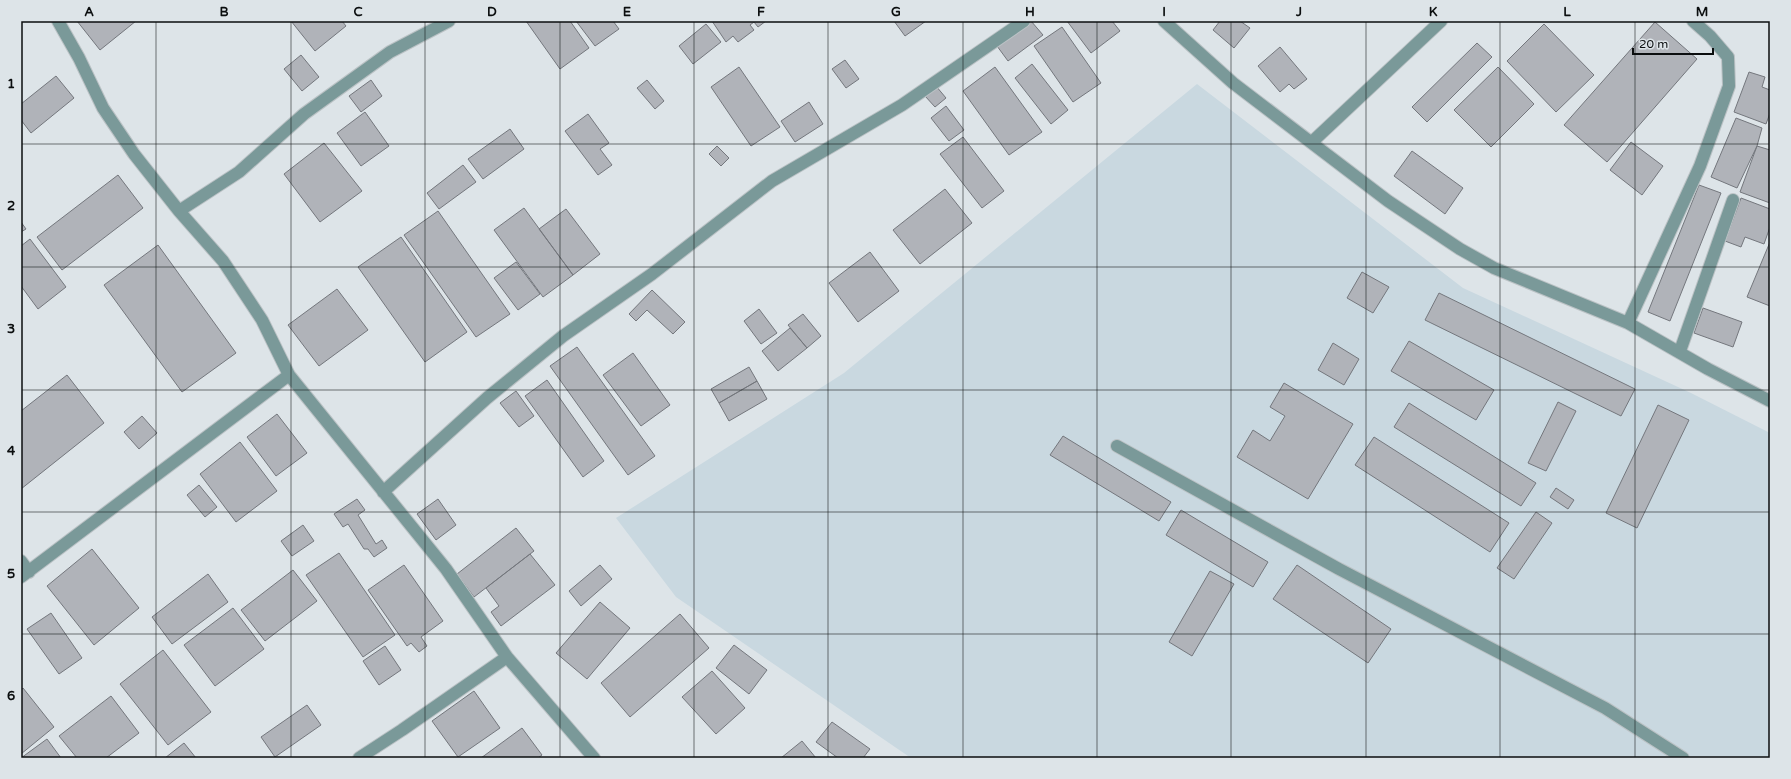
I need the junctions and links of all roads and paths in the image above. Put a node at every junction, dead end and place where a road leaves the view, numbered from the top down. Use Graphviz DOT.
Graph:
graph roads {
  1 [pos="58,21"];
  2 [pos="449,21"];
  3 [pos="1024,21"];
  4 [pos="1164,21"];
  5 [pos="1441,21"];
  6 [pos="1693,21"];
  7 [pos="1312,142"];
  8 [pos="1733,200"];
  9 [pos="178,211"];
  10 [pos="1628,323"];
  11 [pos="1680,351"];
  12 [pos="289,375"];
  13 [pos="1770,401"];
  14 [pos="1117,446"];
  15 [pos="383,492"];
  16 [pos="21,561"];
  17 [pos="25,574"];
  18 [pos="507,658"];
  19 [pos="359,758"];
  20 [pos="594,758"];
  21 [pos="1683,758"];
  1 -- 9 [label="street"];
  2 -- 9 [label="street"];
  3 -- 15 [label="street"];
  4 -- 7 [label="street"];
  5 -- 7 [label="street"];
  6 -- 10 [label="street"];
  7 -- 10 [label="street"];
  8 -- 11 [label="street"];
  9 -- 12 [label="street"];
  10 -- 11 [label="street"];
  11 -- 13 [label="street"];
  12 -- 15 [label="street"];
  12 -- 17 [label="street"];
  14 -- 21 [label="street"];
  15 -- 18 [label="street"];
  16 -- 17 [label="street"];
  18 -- 19 [label="street"];
  18 -- 20 [label="street"];
}
